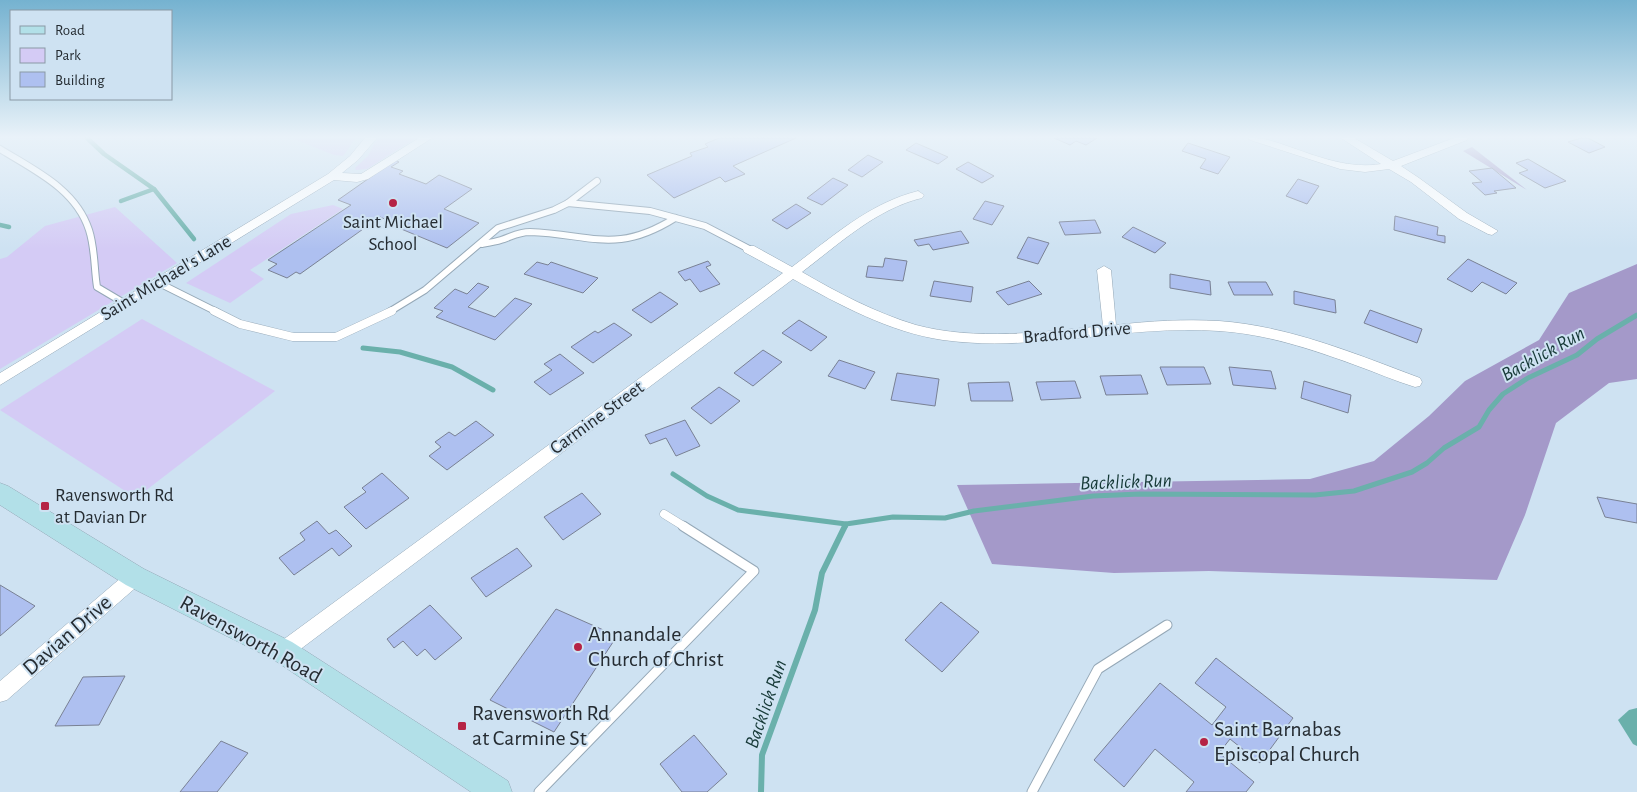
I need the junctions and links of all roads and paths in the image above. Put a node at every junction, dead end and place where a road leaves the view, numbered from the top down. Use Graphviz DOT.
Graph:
graph roads {
  1 [pos="40,175"];
  2 [pos="367,175"];
  3 [pos="1407,175"];
  4 [pos="332,176"];
  5 [pos="597,181"];
  6 [pos="918,195"];
  7 [pos="568,202"];
  8 [pos="675,218"];
  9 [pos="1492,231"];
  10 [pos="480,244"];
  11 [pos="749,249"];
  12 [pos="1104,270"];
  13 [pos="794,272"];
  14 [pos="157,282"];
  15 [pos="124,303"];
  16 [pos="1110,330"];
  17 [pos="0,380"];
  18 [pos="1415,382"];
  19 [pos="0,493"];
  20 [pos="664,514"];
  21 [pos="135,577"];
  22 [pos="1167,625"];
  23 [pos="283,651"];
  24 [pos="0,693"];
  25 [pos="496,792"];
  26 [pos="538,792"];
  27 [pos="1032,792"];
  1 -- 15 [label="lane"];
  2 -- 4 [label="street"];
  3 -- 9 [label="street"];
  4 -- 14 [label="street, Saint Michael's Lane"];
  5 -- 7 [label="lane"];
  6 -- 13 [label="street, Carmine Street"];
  7 -- 8 [label="lane"];
  7 -- 10 [label="lane"];
  8 -- 10 [label="lane"];
  8 -- 11 [label="lane"];
  10 -- 14 [label="lane"];
  11 -- 13 [label="street, Bradford Drive"];
  12 -- 16 [label="street"];
  13 -- 16 [label="street, Bradford Drive"];
  13 -- 23 [label="street, Carmine Street"];
  14 -- 15 [label="street, Saint Michael's Lane"];
  15 -- 17 [label="street, Saint Michael's Lane"];
  16 -- 18 [label="street, Bradford Drive"];
  19 -- 21 [label="main road, Ravensworth Road"];
  20 -- 26 [label="lane"];
  21 -- 23 [label="main road, Ravensworth Road"];
  21 -- 24 [label="street, Davian Drive"];
  22 -- 27 [label="lane"];
  23 -- 25 [label="main road, Ravensworth Road"];
}
